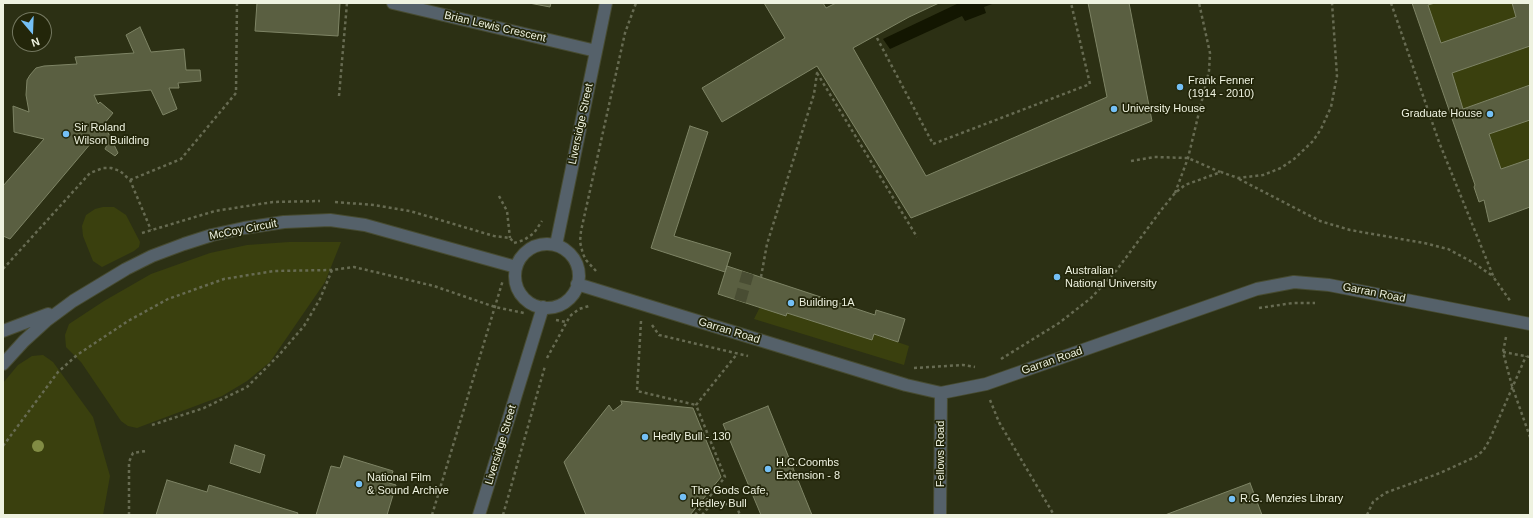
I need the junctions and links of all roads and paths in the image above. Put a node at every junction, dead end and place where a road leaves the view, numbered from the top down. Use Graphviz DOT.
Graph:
graph roads {
  1 [pos="237,3"];
  2 [pos="347,3"];
  3 [pos="393,3"];
  4 [pos="606,3"];
  5 [pos="636,3"];
  6 [pos="1071,3"];
  7 [pos="1199,3"];
  8 [pos="1332,3"];
  9 [pos="1391,3"];
  10 [pos="876,38"];
  11 [pos="596,51"];
  12 [pos="821,71"];
  13 [pos="817,73"];
  14 [pos="339,96"];
  15 [pos="1188,158"];
  16 [pos="1131,161"];
  17 [pos="1221,172"];
  18 [pos="1238,178"];
  19 [pos="130,180"];
  20 [pos="1175,193"];
  21 [pos="499,196"];
  22 [pos="543,220"];
  23 [pos="151,230"];
  24 [pos="917,236"];
  25 [pos="510,238"];
  26 [pos="514,243"];
  27 [pos="556,245"];
  28 [pos="516,267"];
  29 [pos="3,268"];
  30 [pos="332,270"];
  31 [pos="602,273"];
  32 [pos="761,277"];
  33 [pos="1494,278"];
  34 [pos="577,284"];
  35 [pos="73,301"];
  36 [pos="1320,303"];
  37 [pos="1512,303"];
  38 [pos="593,304"];
  39 [pos="543,307"];
  40 [pos="1254,310"];
  41 [pos="645,319"];
  42 [pos="650,321"];
  43 [pos="1530,324"];
  44 [pos="3,331"];
  45 [pos="1498,337"];
  46 [pos="751,338"];
  47 [pos="1503,352"];
  48 [pos="736,354"];
  49 [pos="751,356"];
  50 [pos="1526,356"];
  51 [pos="1530,357"];
  52 [pos="997,361"];
  53 [pos="3,364"];
  54 [pos="909,366"];
  55 [pos="986,384"];
  56 [pos="1512,386"];
  57 [pos="941,393"];
  58 [pos="696,405"];
  59 [pos="152,425"];
  60 [pos="1530,437"];
  61 [pos="3,446"];
  62 [pos="146,451"];
  63 [pos="707,500"];
  64 [pos="712,503"];
  65 [pos="129,515"];
  66 [pos="432,515"];
  67 [pos="480,515"];
  68 [pos="504,515"];
  69 [pos="695,515"];
  70 [pos="702,515"];
  71 [pos="740,515"];
  72 [pos="940,515"];
  73 [pos="1054,515"];
  74 [pos="1368,515"];
  1 -- 19 [label="path"];
  2 -- 14 [label="path"];
  3 -- 11 [label="street, Brian Lewis Crescent"];
  4 -- 11 [label="street, Liversidge Street"];
  5 -- 31 [label="path"];
  6 -- 10 [label="path"];
  7 -- 15 [label="path"];
  8 -- 18 [label="path"];
  9 -- 33 [label="path"];
  11 -- 27 [label="street, Liversidge Street"];
  12 -- 13 [label="path"];
  13 -- 24 [label="path"];
  13 -- 32 [label="path"];
  15 -- 16 [label="path"];
  15 -- 17 [label="path"];
  15 -- 20 [label="path"];
  17 -- 18 [label="path"];
  17 -- 20 [label="path"];
  18 -- 33 [label="path"];
  19 -- 23 [label="path"];
  19 -- 29 [label="path"];
  20 -- 52 [label="path"];
  21 -- 25 [label="path"];
  22 -- 26 [label="path"];
  27 -- 28 [label="street"];
  27 -- 34 [label="street"];
  28 -- 35 [label="street, McCoy Circuit"];
  28 -- 39 [label="street"];
  30 -- 59 [label="path"];
  30 -- 61 [label="path"];
  30 -- 66 [label="path"];
  33 -- 37 [label="path"];
  34 -- 39 [label="street"];
  34 -- 46 [label="street, Garran Road"];
  35 -- 44 [label="street"];
  35 -- 53 [label="street, McCoy Circuit"];
  36 -- 40 [label="path"];
  38 -- 68 [label="path"];
  39 -- 67 [label="street, Liversidge Street"];
  41 -- 58 [label="path"];
  42 -- 48 [label="path"];
  43 -- 55 [label="street, Garran Road"];
  45 -- 47 [label="path"];
  46 -- 48 [label="path"];
  46 -- 57 [label="street, Garran Road"];
  47 -- 50 [label="path"];
  47 -- 56 [label="path"];
  48 -- 49 [label="path"];
  48 -- 58 [label="path"];
  50 -- 51 [label="path"];
  50 -- 56 [label="path"];
  54 -- 55 [label="path"];
  55 -- 57 [label="street, Garran Road"];
  55 -- 73 [label="path"];
  56 -- 60 [label="path"];
  56 -- 74 [label="path"];
  57 -- 72 [label="street, Fellows Road"];
  58 -- 63 [label="path"];
  62 -- 65 [label="path"];
  63 -- 64 [label="path"];
  63 -- 69 [label="path"];
  64 -- 70 [label="path"];
  64 -- 71 [label="path"];
}
